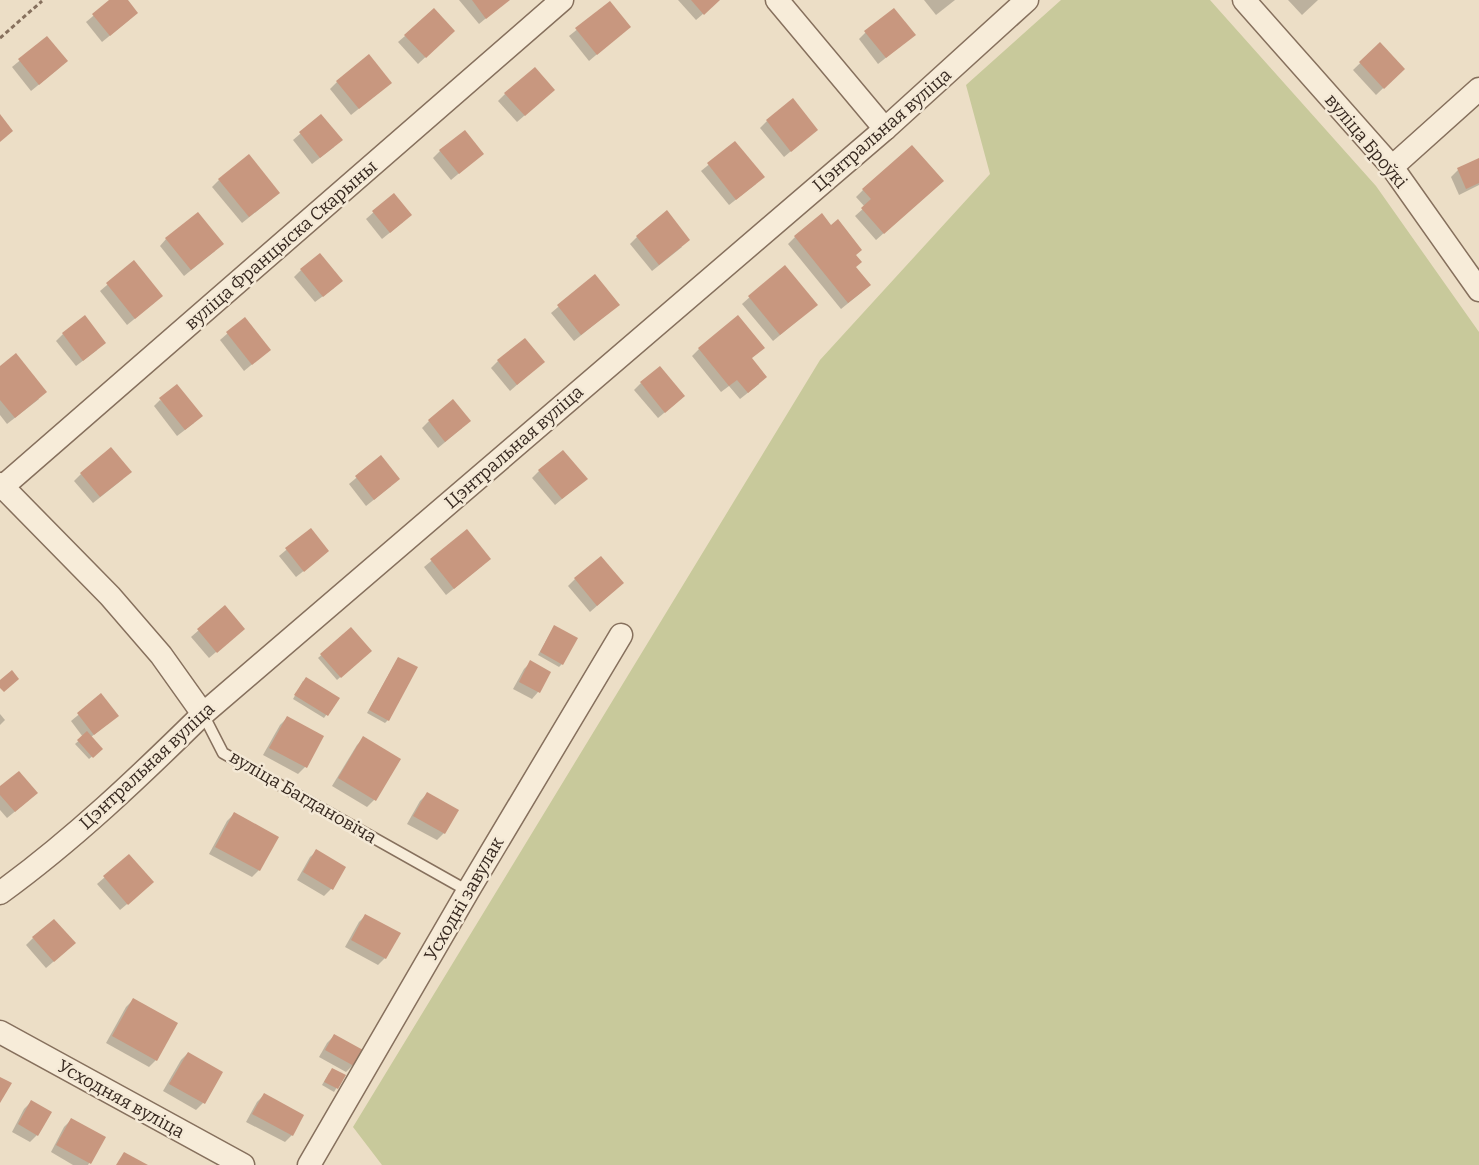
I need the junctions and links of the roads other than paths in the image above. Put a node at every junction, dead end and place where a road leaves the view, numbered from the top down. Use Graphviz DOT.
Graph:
graph roads {
  1 [pos="562,0"];
  2 [pos="777,0"];
  3 [pos="1027,0"];
  4 [pos="1244,0"];
  5 [pos="1479,89"];
  6 [pos="885,129"];
  7 [pos="1392,167"];
  8 [pos="1479,290"];
  9 [pos="1,487"];
  10 [pos="621,635"];
  11 [pos="203,714"];
  12 [pos="468,891"];
  13 [pos="0,893"];
  14 [pos="0,1032"];
  15 [pos="243,1165"];
  16 [pos="309,1165"];
  1 -- 9 [label="street, вуліца Францыска Скарыны"];
  2 -- 6 [label="street"];
  3 -- 6 [label="street, Цэнтральная вуліца"];
  4 -- 7 [label="street, вуліца Броўкі"];
  5 -- 7 [label="street"];
  6 -- 11 [label="street, Цэнтральная вуліца"];
  7 -- 8 [label="street, вуліца Броўкі"];
  9 -- 11 [label="street, вуліца Багдановіча"];
  10 -- 12 [label="street, Усходні завулак"];
  11 -- 12 [label="lane, вуліца Багдановіча"];
  11 -- 13 [label="street, Цэнтральная вуліца"];
  12 -- 16 [label="street, Усходні завулак"];
  14 -- 15 [label="street, Усходняя вуліца"];
}
